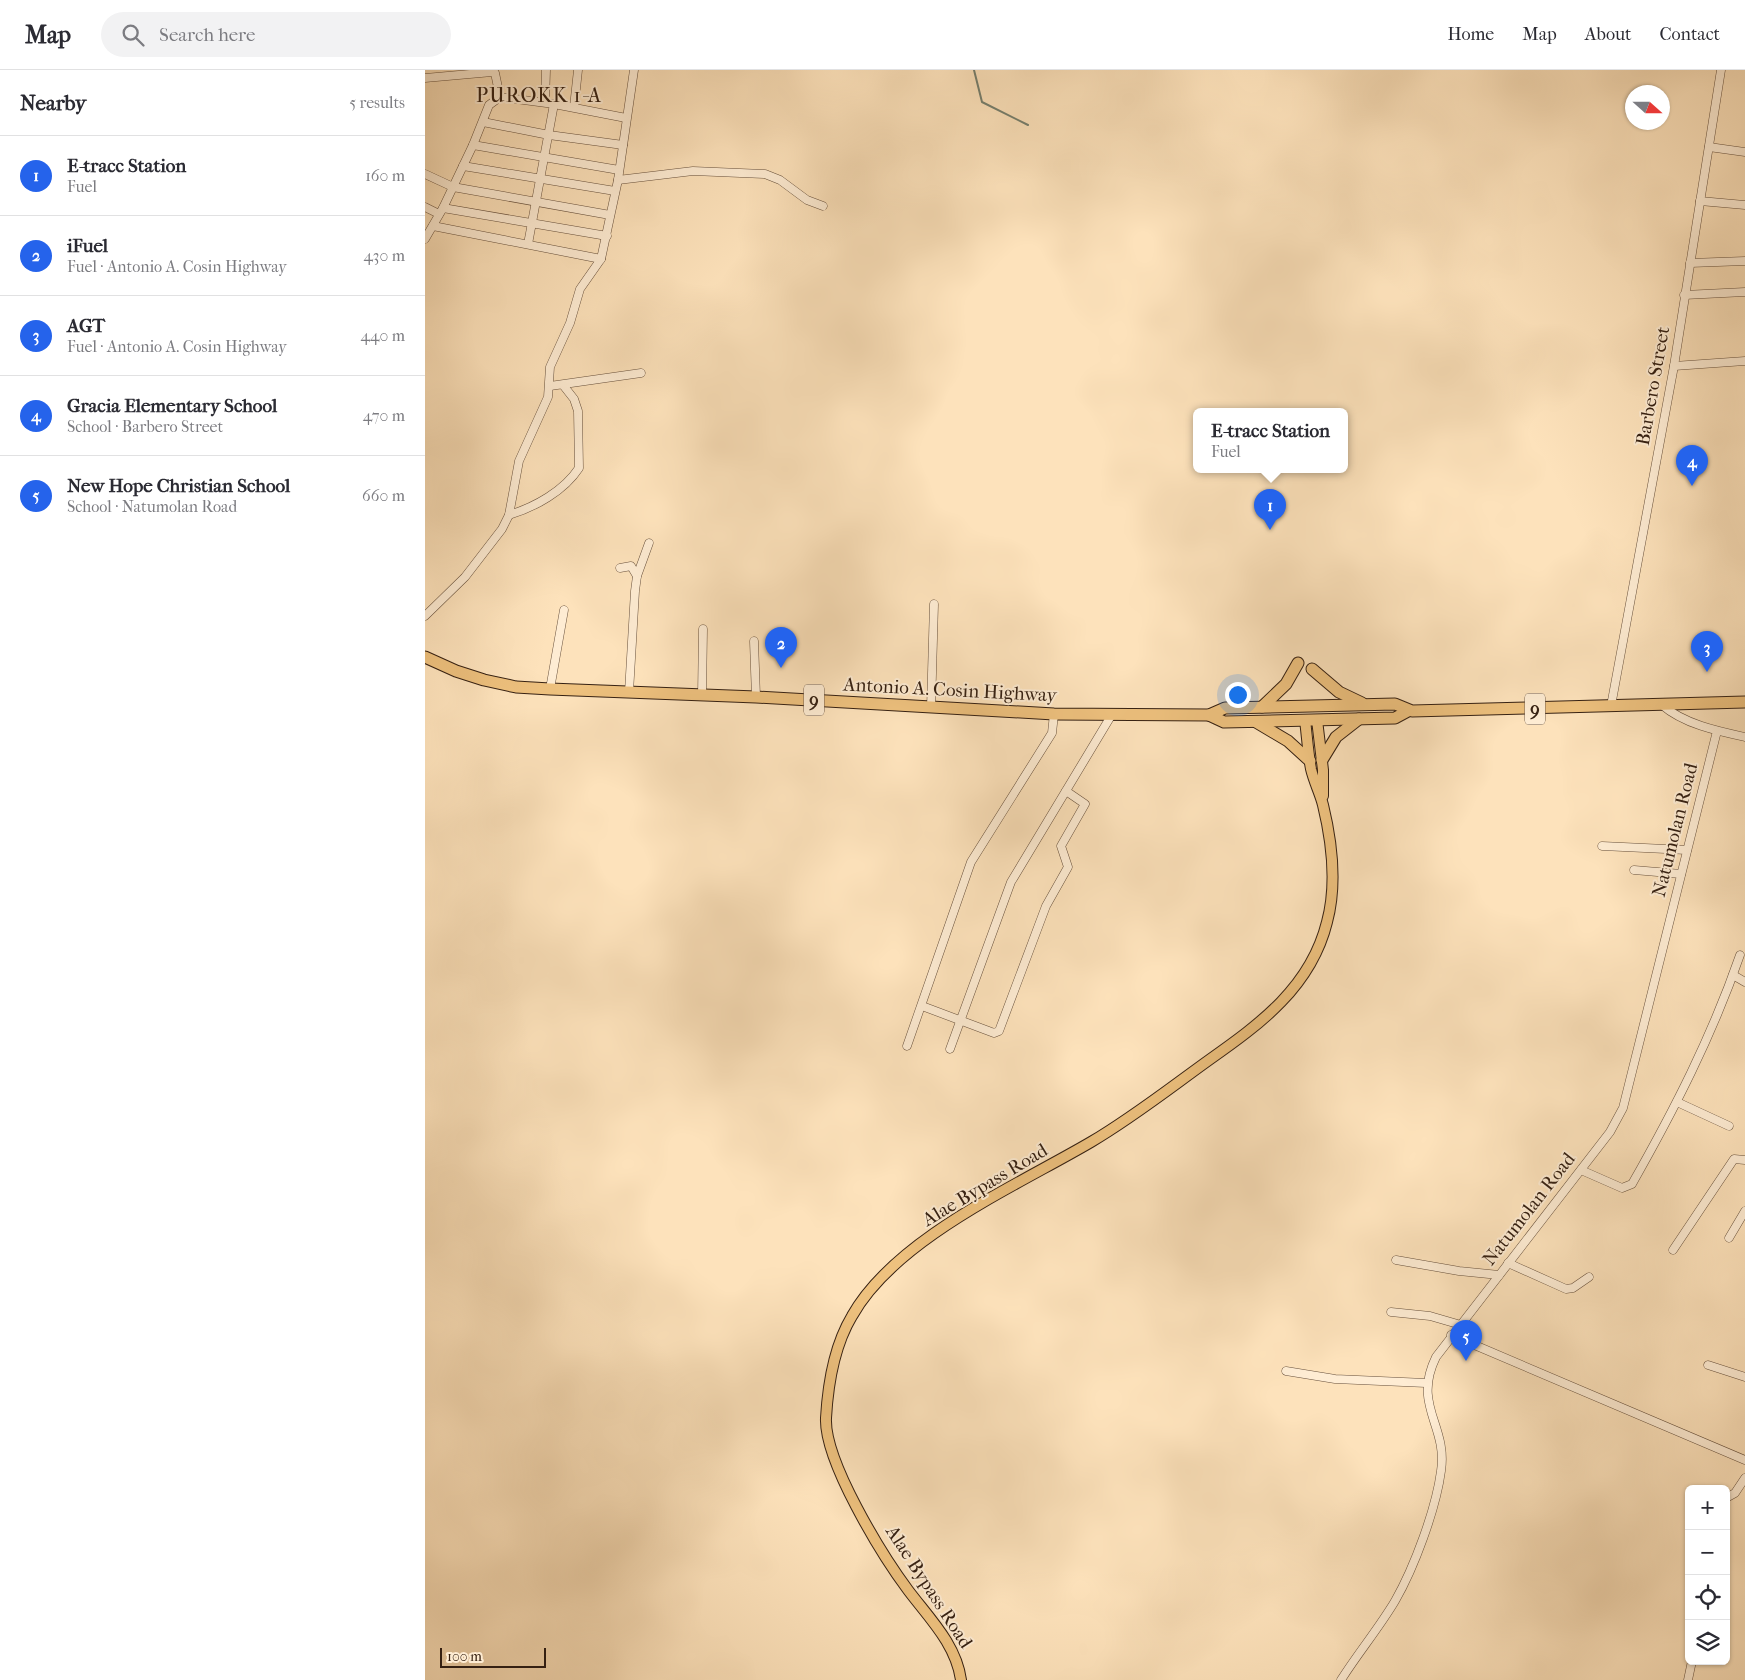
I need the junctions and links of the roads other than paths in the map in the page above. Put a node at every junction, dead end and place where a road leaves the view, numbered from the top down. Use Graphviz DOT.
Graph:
graph roads {
  1 [pos="547,70"];
  2 [pos="578,70"];
  3 [pos="634,70"];
  4 [pos="1721,70"];
  5 [pos="425,78"];
  6 [pos="500,97"];
  7 [pos="545,102"];
  8 [pos="554,104"];
  9 [pos="573,107"];
  10 [pos="627,118"];
  11 [pos="483,122"];
  12 [pos="549,135"];
  13 [pos="473,145"];
  14 [pos="623,145"];
  15 [pos="1709,147"];
  16 [pos="1745,152"];
  17 [pos="545,157"];
  18 [pos="463,166"];
  19 [pos="619,170"];
  20 [pos="425,174"];
  21 [pos="541,179"];
  22 [pos="617,180"];
  23 [pos="453,187"];
  24 [pos="615,191"];
  25 [pos="537,200"];
  26 [pos="1701,201"];
  27 [pos="1745,205"];
  28 [pos="823,206"];
  29 [pos="425,207"];
  30 [pos="441,211"];
  31 [pos="610,214"];
  32 [pos="533,223"];
  33 [pos="433,226"];
  34 [pos="426,236"];
  35 [pos="607,236"];
  36 [pos="528,244"];
  37 [pos="601,259"];
  38 [pos="1745,261"];
  39 [pos="1690,264"];
  40 [pos="1745,292"];
  41 [pos="1684,295"];
  42 [pos="1745,361"];
  43 [pos="1674,366"];
  44 [pos="641,373"];
  45 [pos="563,385"];
  46 [pos="550,386"];
  47 [pos="509,515"];
  48 [pos="649,543"];
  49 [pos="620,568"];
  50 [pos="637,576"];
  51 [pos="934,604"];
  52 [pos="563,610"];
  53 [pos="425,616"];
  54 [pos="703,629"];
  55 [pos="754,641"];
  56 [pos="425,657"];
  57 [pos="1297,663"];
  58 [pos="1312,669"];
  59 [pos="549,690"];
  60 [pos="629,692"];
  61 [pos="702,696"];
  62 [pos="755,697"];
  63 [pos="1745,702"];
  64 [pos="1366,705"];
  65 [pos="1662,705"];
  66 [pos="1303,706"];
  67 [pos="1316,706"];
  68 [pos="1611,706"];
  69 [pos="1262,707"];
  70 [pos="931,708"];
  71 [pos="1407,711"];
  72 [pos="1054,714"];
  73 [pos="1209,715"];
  74 [pos="1111,716"];
  75 [pos="1360,719"];
  76 [pos="1305,720"];
  77 [pos="1317,720"];
  78 [pos="1255,721"];
  79 [pos="1717,731"];
  80 [pos="1745,737"];
  81 [pos="1316,761"];
  82 [pos="1066,791"];
  83 [pos="1602,846"];
  84 [pos="1687,850"];
  85 [pos="1634,870"];
  86 [pos="1681,874"];
  87 [pos="1740,955"];
  88 [pos="1733,974"];
  89 [pos="1745,982"];
  90 [pos="922,1006"];
  91 [pos="960,1020"];
  92 [pos="907,1046"];
  93 [pos="950,1049"];
  94 [pos="1677,1102"];
  95 [pos="1729,1126"];
  96 [pos="1745,1160"];
  97 [pos="1581,1170"];
  98 [pos="1745,1212"];
  99 [pos="1729,1238"];
  100 [pos="1673,1250"];
  101 [pos="1396,1260"];
  102 [pos="1508,1263"];
  103 [pos="1499,1275"];
  104 [pos="1589,1277"];
  105 [pos="1391,1312"];
  106 [pos="1461,1324"];
  107 [pos="1451,1335"];
  108 [pos="1708,1365"];
  109 [pos="1286,1371"];
  110 [pos="1745,1377"];
  111 [pos="1426,1383"];
  112 [pos="1745,1460"];
  113 [pos="1745,1478"];
  114 [pos="1730,1496"];
  115 [pos="1691,1665"];
  116 [pos="961,1680"];
  117 [pos="1341,1680"];
  118 [pos="1688,1680"];
  1 -- 7 [label="street"];
  2 -- 9 [label="street"];
  3 -- 10 [label="street"];
  4 -- 15 [label="street, Barbero Street"];
  5 -- 6 [label="street"];
  6 -- 7 [label="street"];
  6 -- 11 [label="street"];
  7 -- 8 [label="street"];
  8 -- 9 [label="street"];
  8 -- 12 [label="street"];
  9 -- 10 [label="street"];
  10 -- 14 [label="street"];
  11 -- 12 [label="street"];
  11 -- 13 [label="street"];
  12 -- 14 [label="street"];
  12 -- 17 [label="street"];
  13 -- 17 [label="street"];
  13 -- 18 [label="street"];
  14 -- 19 [label="street"];
  15 -- 16 [label="street"];
  15 -- 26 [label="street, Barbero Street"];
  17 -- 19 [label="street"];
  17 -- 21 [label="street"];
  18 -- 21 [label="street"];
  18 -- 23 [label="street"];
  19 -- 22 [label="street"];
  20 -- 23 [label="street"];
  21 -- 24 [label="street"];
  21 -- 25 [label="street"];
  22 -- 24 [label="street"];
  22 -- 28 [label="street"];
  23 -- 25 [label="street"];
  23 -- 30 [label="street"];
  24 -- 31 [label="street"];
  25 -- 31 [label="street"];
  25 -- 32 [label="street"];
  26 -- 27 [label="street"];
  26 -- 39 [label="street, Barbero Street"];
  29 -- 30 [label="street"];
  30 -- 32 [label="street"];
  30 -- 33 [label="street"];
  31 -- 35 [label="street"];
  32 -- 35 [label="street"];
  32 -- 36 [label="street"];
  33 -- 34 [label="street"];
  33 -- 36 [label="street"];
  35 -- 37 [label="street"];
  36 -- 37 [label="street"];
  37 -- 46 [label="street"];
  38 -- 39 [label="street"];
  39 -- 41 [label="street, Barbero Street"];
  40 -- 41 [label="street"];
  41 -- 43 [label="street, Barbero Street"];
  42 -- 43 [label="street"];
  43 -- 68 [label="street, Barbero Street"];
  44 -- 45 [label="street"];
  45 -- 46 [label="street"];
  45 -- 47 [label="street"];
  46 -- 47 [label="street"];
  47 -- 53 [label="street"];
  48 -- 50 [label="street"];
  49 -- 50 [label="street"];
  50 -- 60 [label="street"];
  51 -- 70 [label="street"];
  52 -- 59 [label="street"];
  54 -- 61 [label="street"];
  55 -- 62 [label="street"];
  56 -- 59 [label="highway, Antonio A. Cosin Highway / 9"];
  57 -- 69 [label="highway"];
  58 -- 64 [label="highway"];
  59 -- 60 [label="highway, Antonio A. Cosin Highway / 9"];
  60 -- 61 [label="highway, Antonio A. Cosin Highway / 9"];
  61 -- 62 [label="highway, Antonio A. Cosin Highway / 9"];
  62 -- 70 [label="highway, Antonio A. Cosin Highway / 9"];
  63 -- 65 [label="highway, Antonio A. Cosin Highway / 9"];
  64 -- 67 [label="highway, Antonio A. Cosin Highway / 9"];
  64 -- 71 [label="highway, Antonio A. Cosin Highway / 9"];
  65 -- 68 [label="highway, Antonio A. Cosin Highway / 9"];
  65 -- 79 [label="street"];
  66 -- 67 [label="highway, Antonio A. Cosin Highway / 9"];
  66 -- 69 [label="highway, Antonio A. Cosin Highway / 9"];
  66 -- 76 [label="highway"];
  67 -- 77 [label="highway"];
  68 -- 71 [label="highway, Antonio A. Cosin Highway / 9"];
  69 -- 73 [label="highway, Antonio A. Cosin Highway / 9"];
  70 -- 72 [label="highway, Antonio A. Cosin Highway / 9"];
  71 -- 75 [label="highway, Antonio A. Cosin Highway / 9"];
  72 -- 74 [label="highway, Antonio A. Cosin Highway / 9"];
  72 -- 90 [label="street"];
  73 -- 74 [label="highway, Antonio A. Cosin Highway / 9"];
  73 -- 78 [label="highway, Antonio A. Cosin Highway / 9"];
  74 -- 82 [label="street"];
  75 -- 77 [label="highway, Antonio A. Cosin Highway / 9"];
  75 -- 81 [label="highway"];
  76 -- 77 [label="highway, Antonio A. Cosin Highway / 9"];
  76 -- 78 [label="highway, Antonio A. Cosin Highway / 9"];
  76 -- 81 [label="main road, Alae Bypass Road"];
  77 -- 81 [label="main road, Alae Bypass Road"];
  78 -- 81 [label="highway"];
  79 -- 80 [label="street"];
  79 -- 84 [label="street, Natumolan Road"];
  81 -- 116 [label="main road, Alae Bypass Road"];
  82 -- 91 [label="street"];
  82 -- 91 [label="street"];
  83 -- 84 [label="street"];
  84 -- 86 [label="street, Natumolan Road"];
  85 -- 86 [label="street"];
  86 -- 97 [label="street, Natumolan Road"];
  87 -- 88 [label="street"];
  88 -- 89 [label="street"];
  88 -- 94 [label="street"];
  90 -- 91 [label="street"];
  90 -- 92 [label="street"];
  91 -- 93 [label="street"];
  94 -- 95 [label="street"];
  94 -- 97 [label="street"];
  96 -- 100 [label="street"];
  97 -- 102 [label="street, Natumolan Road"];
  98 -- 99 [label="street"];
  101 -- 103 [label="street"];
  102 -- 103 [label="street, Natumolan Road"];
  102 -- 104 [label="street"];
  103 -- 106 [label="street, Natumolan Road"];
  105 -- 106 [label="street"];
  106 -- 107 [label="street, Natumolan Road"];
  107 -- 111 [label="street, Natumolan Road"];
  107 -- 112 [label="street"];
  108 -- 110 [label="street"];
  109 -- 111 [label="street"];
  111 -- 117 [label="street"];
  113 -- 114 [label="street"];
  115 -- 118 [label="street"];
}
